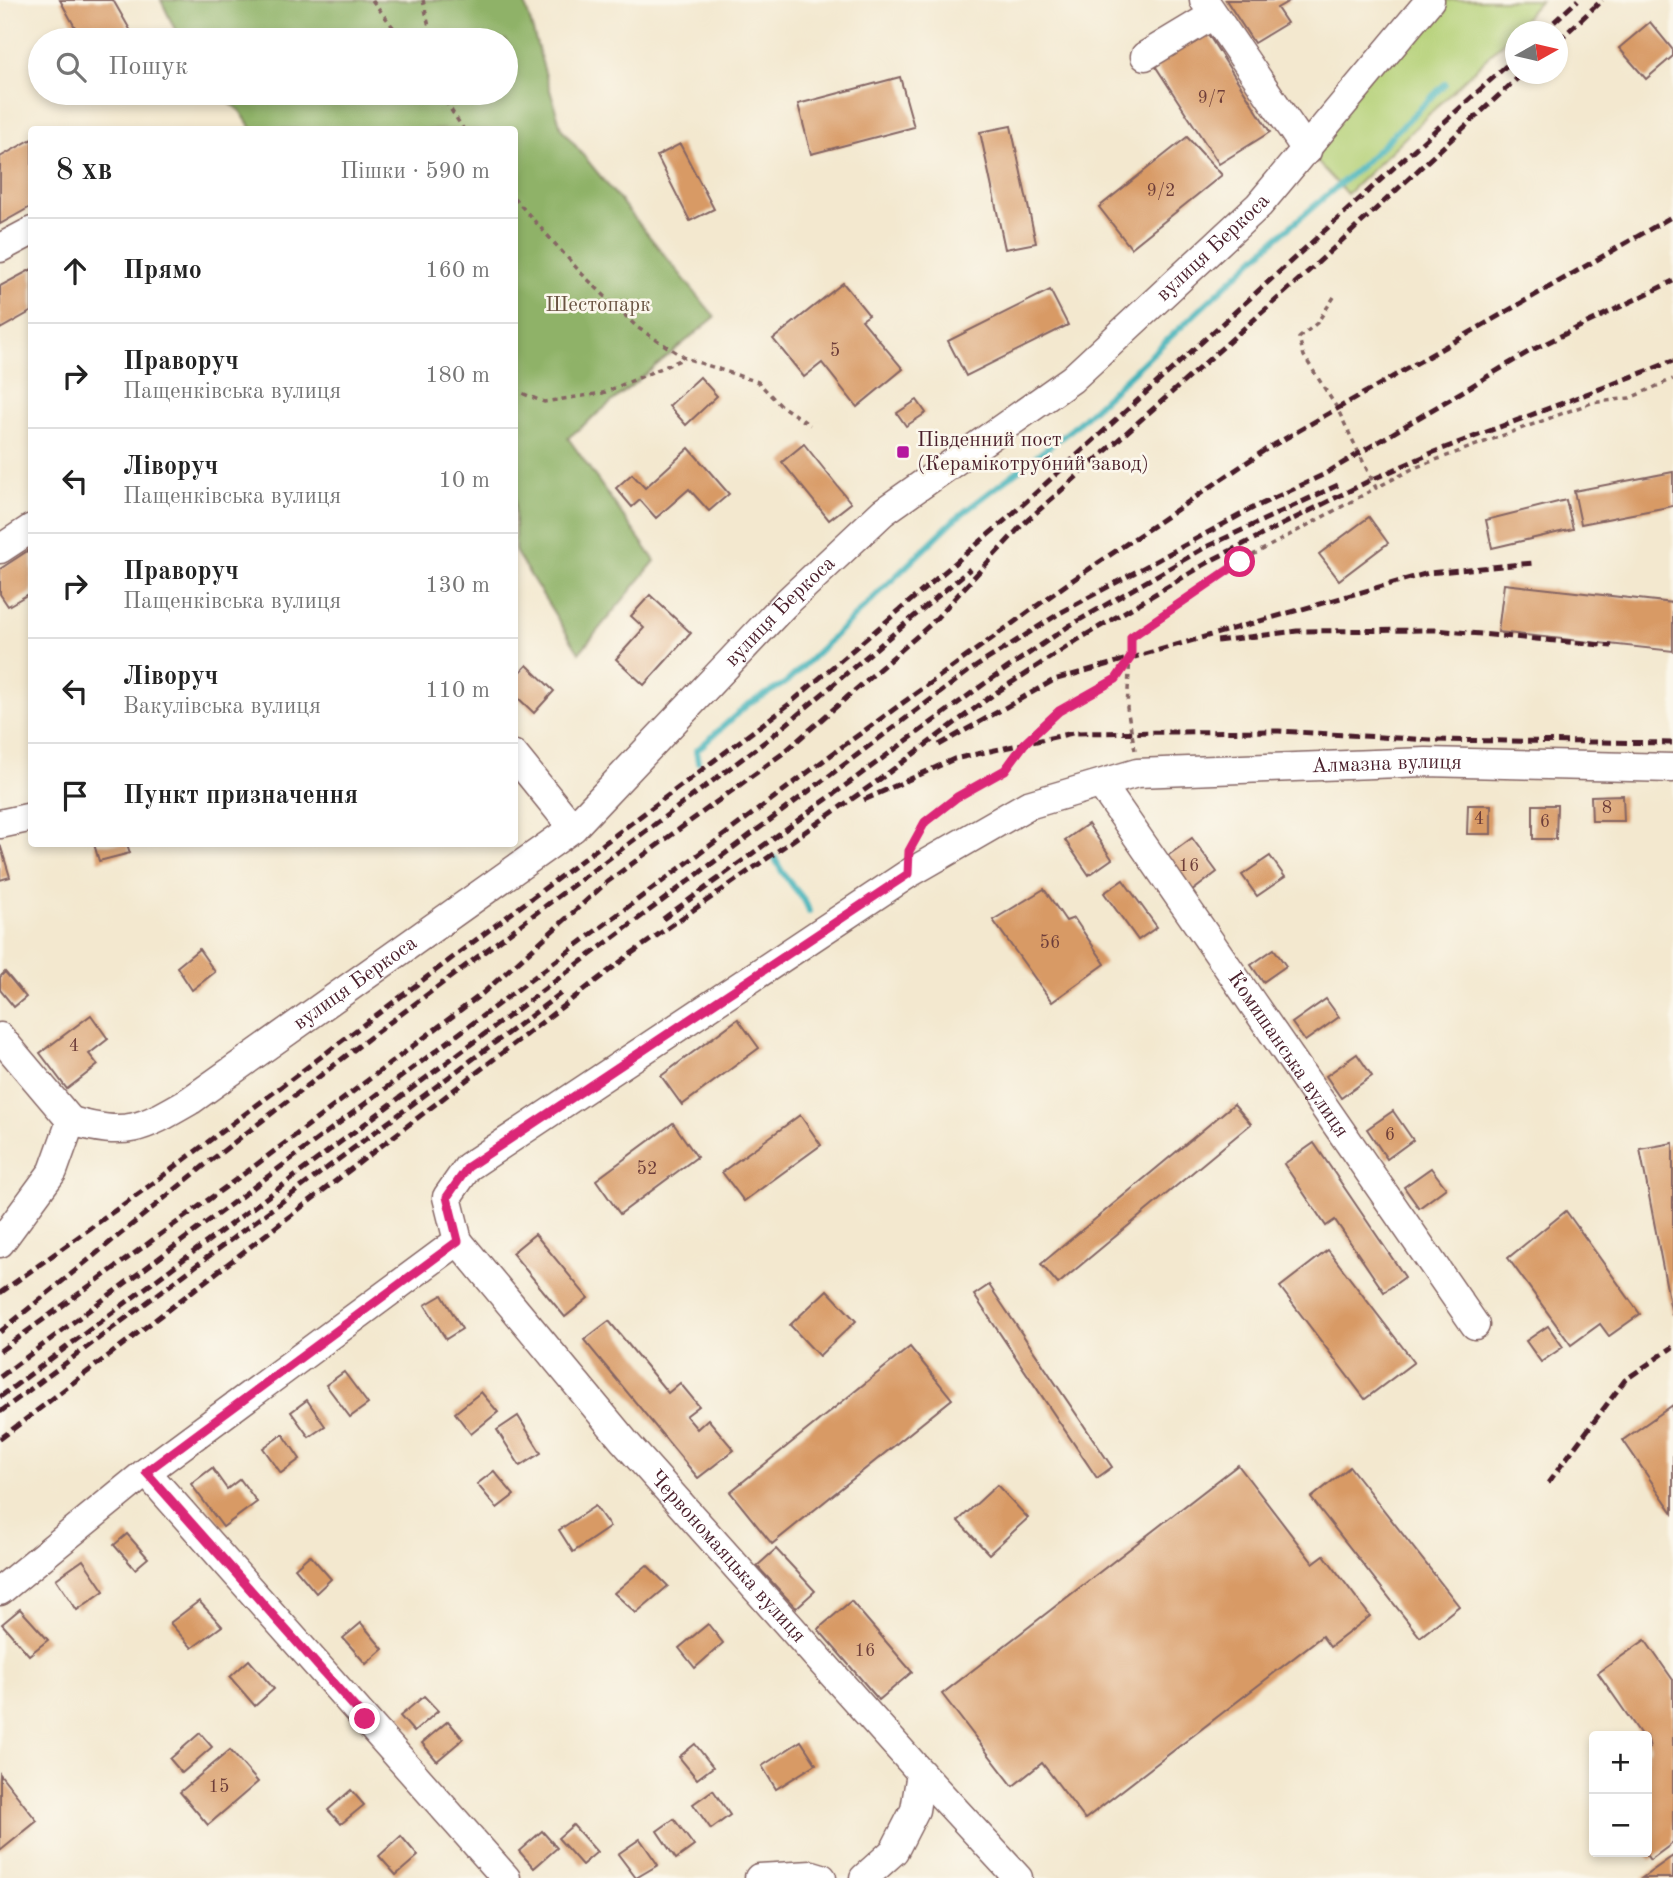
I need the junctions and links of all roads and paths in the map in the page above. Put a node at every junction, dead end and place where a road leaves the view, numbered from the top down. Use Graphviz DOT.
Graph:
graph roads {
  1 [pos="372,0"];
  2 [pos="423,0"];
  3 [pos="1430,0"];
  4 [pos="1208,7"];
  5 [pos="394,28"];
  6 [pos="429,28"];
  7 [pos="1145,56"];
  8 [pos="447,105"];
  9 [pos="461,126"];
  10 [pos="1307,151"];
  11 [pos="518,202"];
  12 [pos="28,233"];
  13 [pos="0,248"];
  14 [pos="1334,298"];
  15 [pos="685,358"];
  16 [pos="1673,379"];
  17 [pos="518,392"];
  18 [pos="810,425"];
  19 [pos="1376,488"];
  20 [pos="28,531"];
  21 [pos="0,549"];
  22 [pos="1131,657"];
  23 [pos="518,760"];
  24 [pos="1673,768"];
  25 [pos="1137,774"];
  26 [pos="1101,784"];
  27 [pos="28,818"];
  28 [pos="0,824"];
  29 [pos="573,828"];
  30 [pos="908,874"];
  31 [pos="0,1037"];
  32 [pos="71,1121"];
  33 [pos="458,1241"];
  34 [pos="0,1243"];
  35 [pos="1475,1325"];
  36 [pos="146,1472"];
  37 [pos="0,1591"];
  38 [pos="921,1773"];
  39 [pos="506,1878"];
  40 [pos="758,1878"];
  41 [pos="822,1878"];
  42 [pos="864,1878"];
  43 [pos="1018,1878"];
  1 -- 5 [label="path"];
  2 -- 6 [label="path"];
  3 -- 10 [label="street, вулиця Беркоса"];
  4 -- 7 [label="street"];
  4 -- 10 [label="street"];
  8 -- 9 [label="path"];
  10 -- 29 [label="street, вулиця Беркоса"];
  11 -- 15 [label="path"];
  12 -- 13 [label="street"];
  14 -- 19 [label="path"];
  15 -- 17 [label="path"];
  15 -- 18 [label="path"];
  16 -- 19 [label="path"];
  19 -- 22 [label="path"];
  20 -- 21 [label="street"];
  22 -- 25 [label="path"];
  22 -- 30 [label="path"];
  23 -- 29 [label="street"];
  24 -- 25 [label="street, Алмазна вулиця"];
  25 -- 26 [label="street, Алмазна вулиця"];
  26 -- 30 [label="street, Алмазна вулиця"];
  26 -- 35 [label="street, Комишанська вулиця"];
  27 -- 28 [label="street"];
  29 -- 32 [label="street, вулиця Беркоса"];
  30 -- 33 [label="street, Алмазна вулиця"];
  31 -- 32 [label="street"];
  32 -- 34 [label="street"];
  33 -- 36 [label="street"];
  33 -- 38 [label="street, Червономаяцька вулиця"];
  36 -- 37 [label="street"];
  36 -- 39 [label="street"];
  38 -- 42 [label="street"];
  38 -- 43 [label="street, Червономаяцька вулиця"];
  40 -- 41 [label="street"];
}
